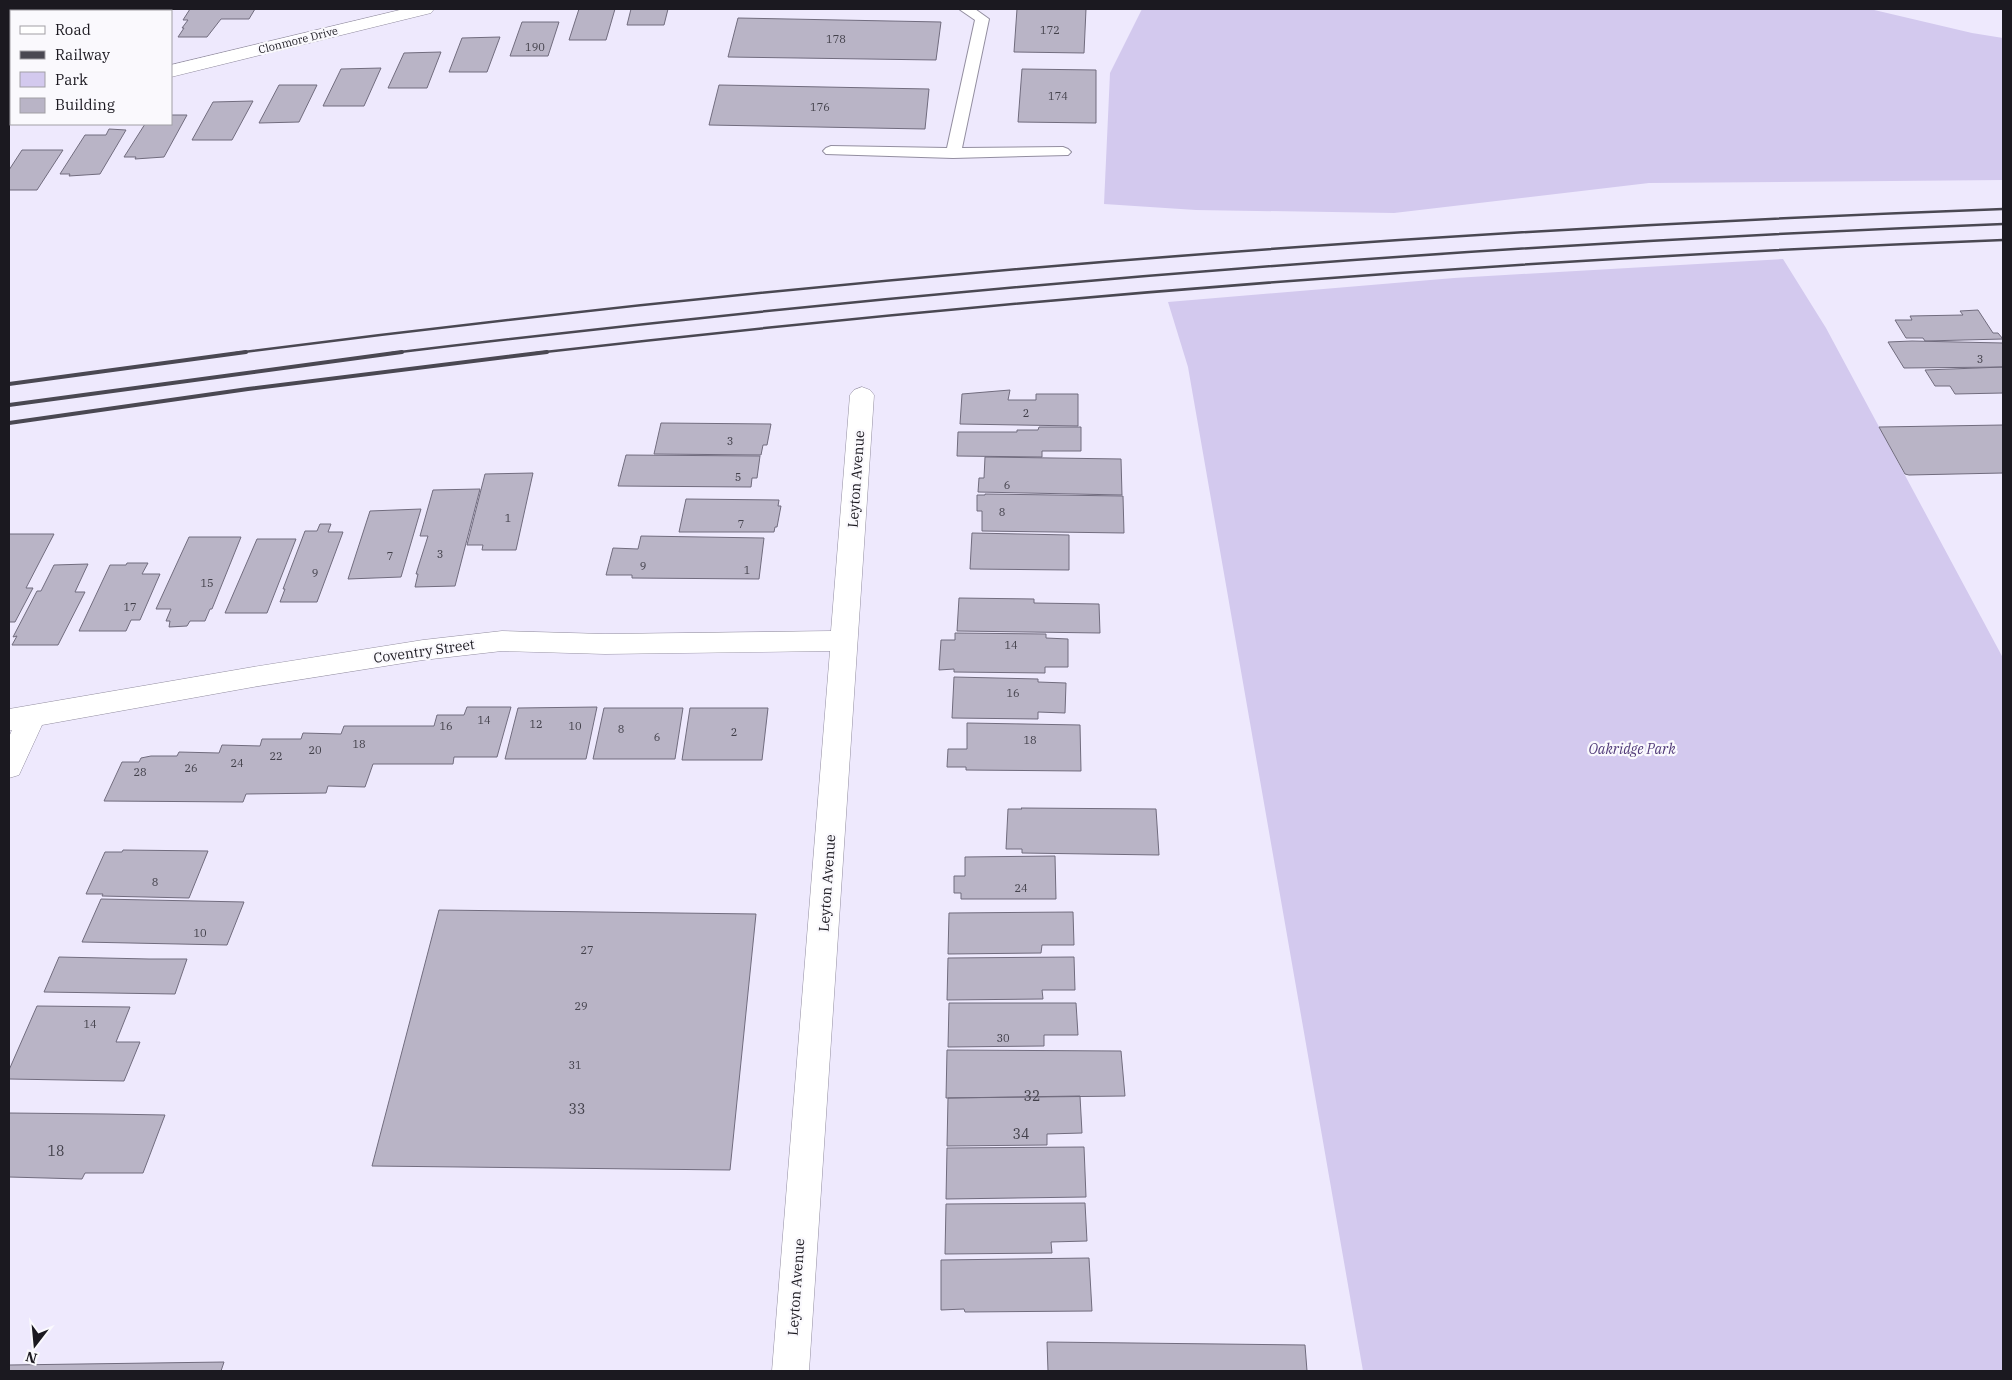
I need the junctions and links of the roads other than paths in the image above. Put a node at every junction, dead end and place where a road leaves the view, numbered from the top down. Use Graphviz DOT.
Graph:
graph roads {
  1 [pos="425,9"];
  2 [pos="966,9"];
  3 [pos="172,71"];
  4 [pos="831,151"];
  5 [pos="1064,152"];
  6 [pos="953,153"];
  7 [pos="862,395"];
  8 [pos="844,641"];
  9 [pos="21,718"];
  10 [pos="9,767"];
  11 [pos="790,1371"];
  1 -- 3 [label="street, Clonmore Drive"];
  2 -- 6 [label="lane"];
  4 -- 6 [label="lane"];
  5 -- 6 [label="lane"];
  7 -- 8 [label="street, Leyton Avenue"];
  8 -- 9 [label="street, Coventry Street"];
  8 -- 11 [label="street, Leyton Avenue"];
  9 -- 10 [label="street"];
}
